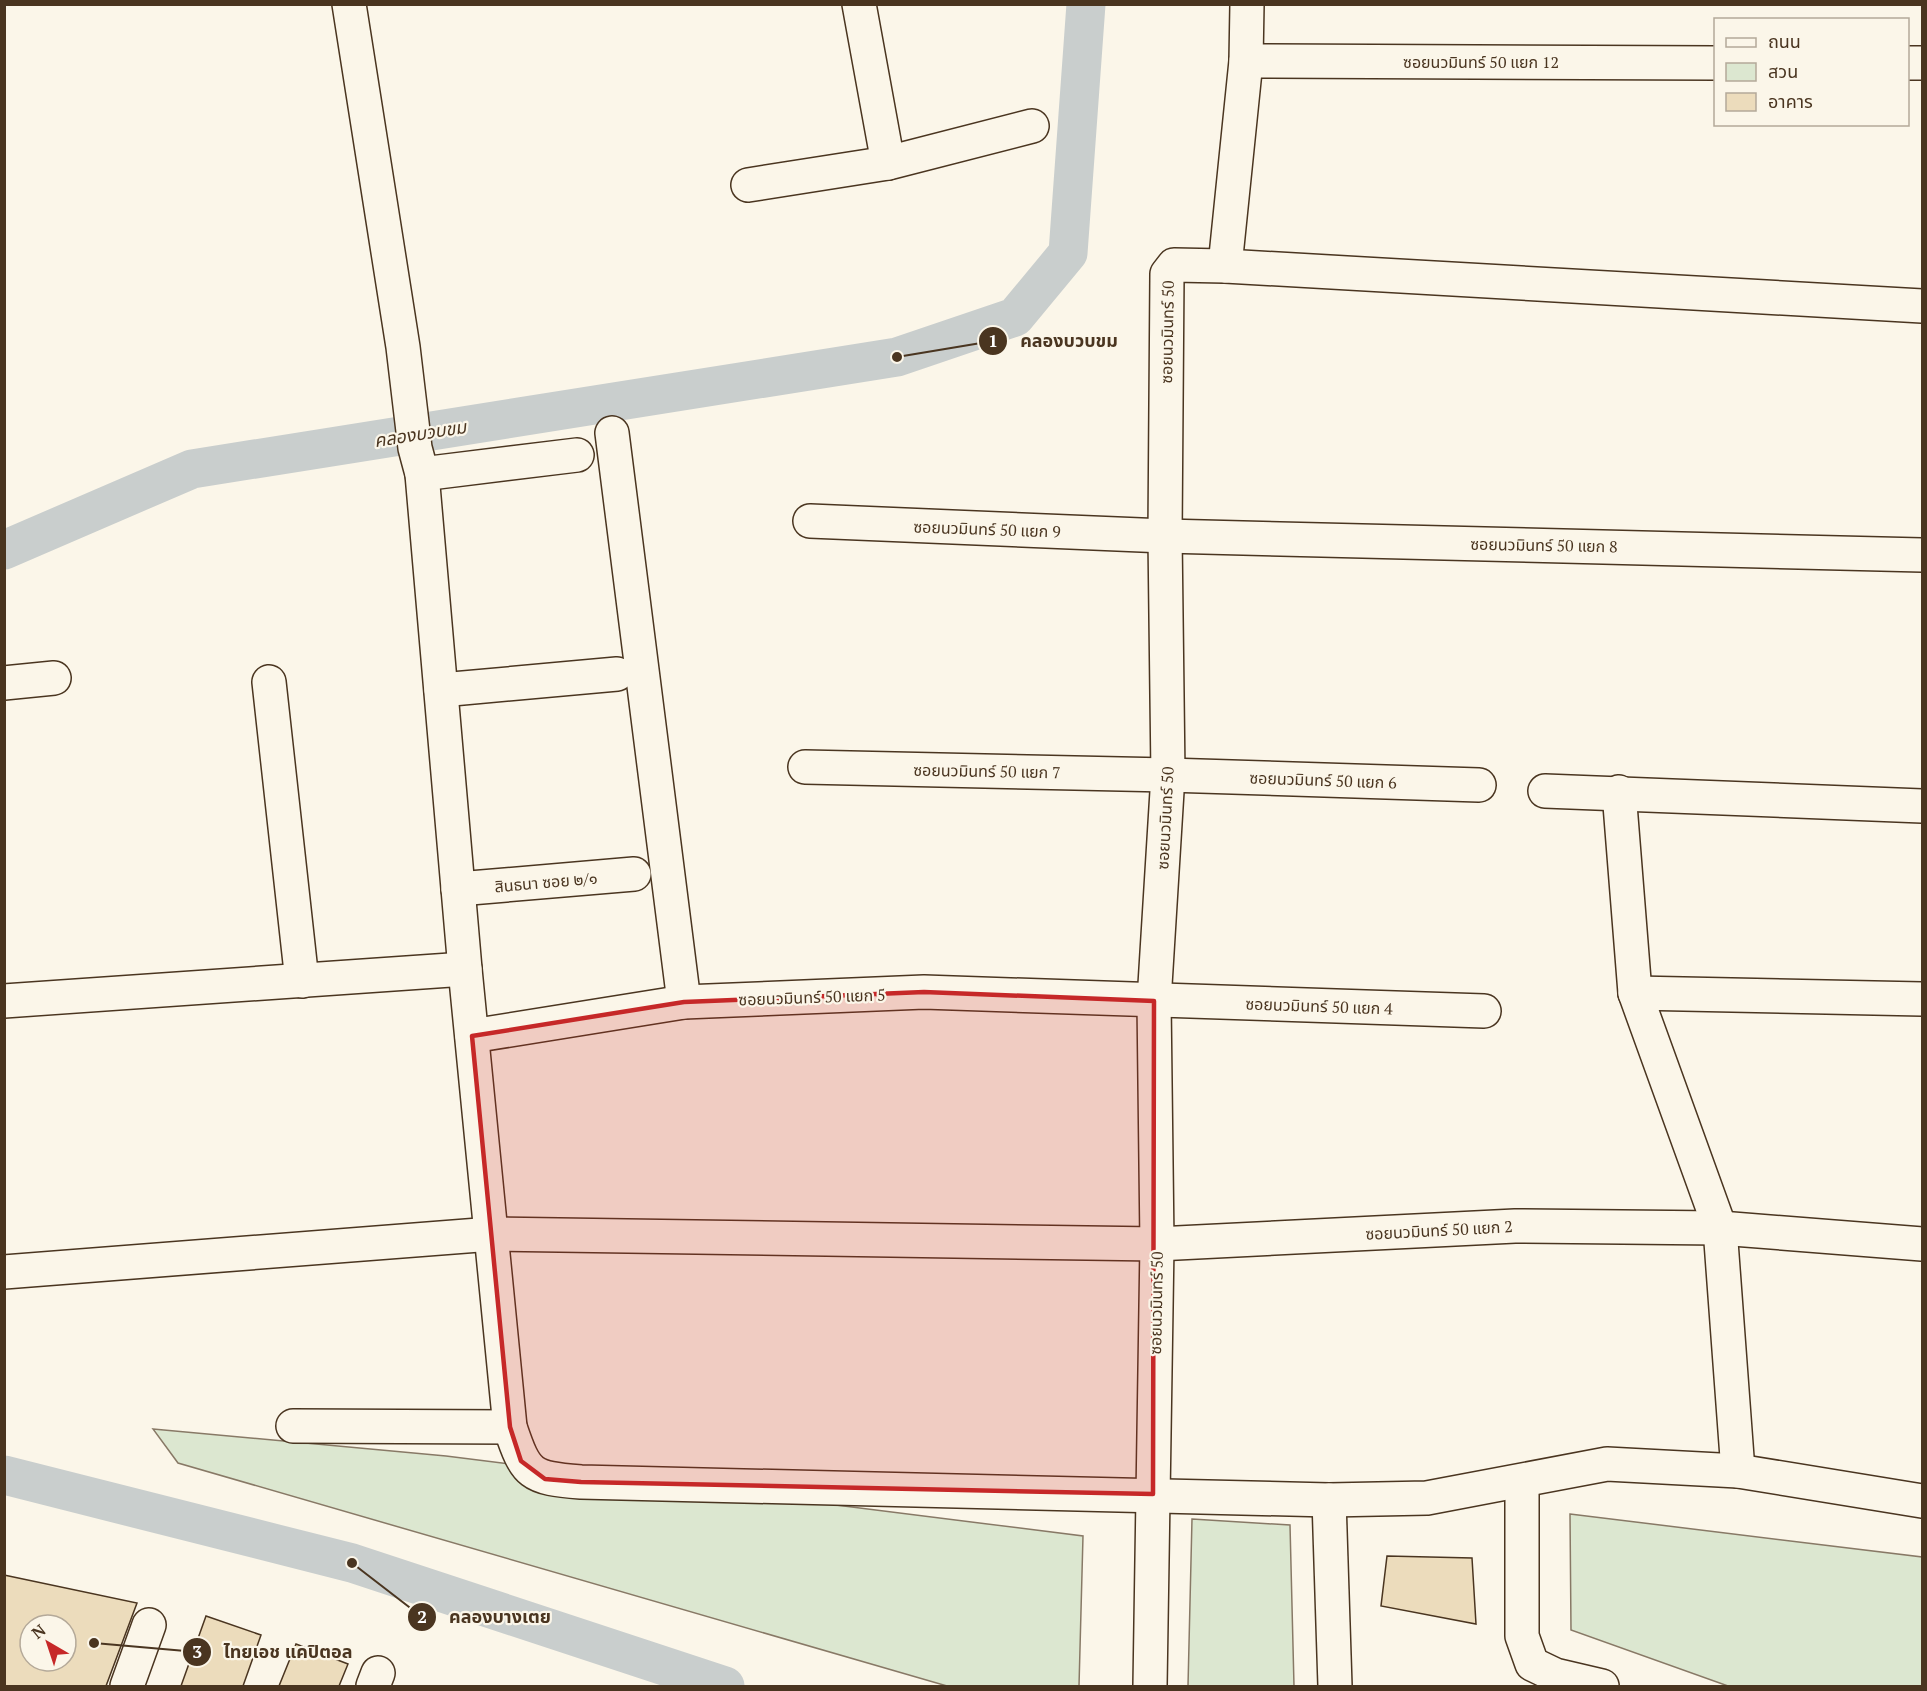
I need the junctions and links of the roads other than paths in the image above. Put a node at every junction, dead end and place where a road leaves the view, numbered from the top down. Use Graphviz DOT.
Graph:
graph roads {
  1 [pos="349,4"];
  2 [pos="859,4"];
  3 [pos="1248,4"];
  4 [pos="1246,61"];
  5 [pos="1714,63"];
  6 [pos="1032,126"];
  7 [pos="888,163"];
  8 [pos="748,185"];
  9 [pos="1225,266"];
  10 [pos="1923,306"];
  11 [pos="612,433"];
  12 [pos="577,455"];
  13 [pos="419,461"];
  14 [pos="810,521"];
  15 [pos="1165,536"];
  16 [pos="1923,555"];
  17 [pos="616,674"];
  18 [pos="54,678"];
  19 [pos="269,682"];
  20 [pos="4,683"];
  21 [pos="441,690"];
  22 [pos="806,768"];
  23 [pos="1168,774"];
  24 [pos="1479,785"];
  25 [pos="1545,791"];
  26 [pos="1619,792"];
  27 [pos="1923,806"];
  28 [pos="634,874"];
  29 [pos="458,889"];
  30 [pos="465,969"];
  31 [pos="302,981"];
  32 [pos="1635,993"];
  33 [pos="1923,999"];
  34 [pos="4,1001"];
  35 [pos="1154,1001"];
  36 [pos="684,1002"];
  37 [pos="1484,1011"];
  38 [pos="472,1036"];
  39 [pos="1720,1228"];
  40 [pos="492,1234"];
  41 [pos="1157,1244"];
  42 [pos="1923,1244"];
  43 [pos="4,1272"];
  44 [pos="293,1426"];
  45 [pos="510,1427"];
  46 [pos="1738,1471"];
  47 [pos="1522,1481"];
  48 [pos="1153,1494"];
  49 [pos="1329,1500"];
  50 [pos="1923,1501"];
  51 [pos="149,1625"];
  52 [pos="1150,1685"];
  53 [pos="127,1686"];
  54 [pos="1335,1686"];
  55 [pos="1602,1686"];
  1 -- 13 [label="street"];
  2 -- 7 [label="street"];
  3 -- 4 [label="street"];
  4 -- 5 [label="street, ซอยนวมินทร์ 50 แยก 12"];
  4 -- 9 [label="street"];
  6 -- 7 [label="street"];
  7 -- 8 [label="street"];
  9 -- 10 [label="street"];
  9 -- 15 [label="street, ซอยนวมินทร์ 50"];
  11 -- 36 [label="street"];
  12 -- 13 [label="street"];
  13 -- 21 [label="street"];
  14 -- 15 [label="street, ซอยนวมินทร์ 50 แยก 9"];
  15 -- 16 [label="street, ซอยนวมินทร์ 50 แยก 8"];
  15 -- 23 [label="street, ซอยนวมินทร์ 50"];
  17 -- 21 [label="street"];
  18 -- 20 [label="street"];
  19 -- 31 [label="street"];
  21 -- 29 [label="street"];
  22 -- 23 [label="street, ซอยนวมินทร์ 50 แยก 7"];
  23 -- 24 [label="street, ซอยนวมินทร์ 50 แยก 6"];
  23 -- 35 [label="street, ซอยนวมินทร์ 50"];
  25 -- 26 [label="street"];
  26 -- 27 [label="street"];
  26 -- 32 [label="street"];
  28 -- 29 [label="street, สินธนา ซอย ๒/๑"];
  29 -- 30 [label="street"];
  30 -- 31 [label="street"];
  30 -- 38 [label="street"];
  31 -- 34 [label="street"];
  32 -- 33 [label="street"];
  32 -- 39 [label="street"];
  35 -- 36 [label="street, ซอยนวมินทร์ 50 แยก 5"];
  35 -- 37 [label="street, ซอยนวมินทร์ 50 แยก 4"];
  35 -- 41 [label="street, ซอยนวมินทร์ 50"];
  36 -- 38 [label="street, ซอยนวมินทร์ 50 แยก 5"];
  38 -- 40 [label="street"];
  39 -- 41 [label="street, ซอยนวมินทร์ 50 แยก 2"];
  39 -- 42 [label="street, ซอยนวมินทร์ 50 แยก 2"];
  39 -- 46 [label="street"];
  40 -- 41 [label="street, ซอยนวมินทร์ 50 แยก 2"];
  40 -- 43 [label="street, ซอยนวมินทร์ 50 แยก 2"];
  40 -- 45 [label="street"];
  41 -- 48 [label="street, ซอยนวมินทร์ 50"];
  44 -- 45 [label="street"];
  45 -- 48 [label="street"];
  46 -- 47 [label="street"];
  46 -- 50 [label="street"];
  47 -- 49 [label="street"];
  47 -- 55 [label="street"];
  48 -- 49 [label="street"];
  48 -- 52 [label="street, ซอยนวมินทร์ 50"];
  49 -- 54 [label="street"];
  51 -- 53 [label="street"];
}
